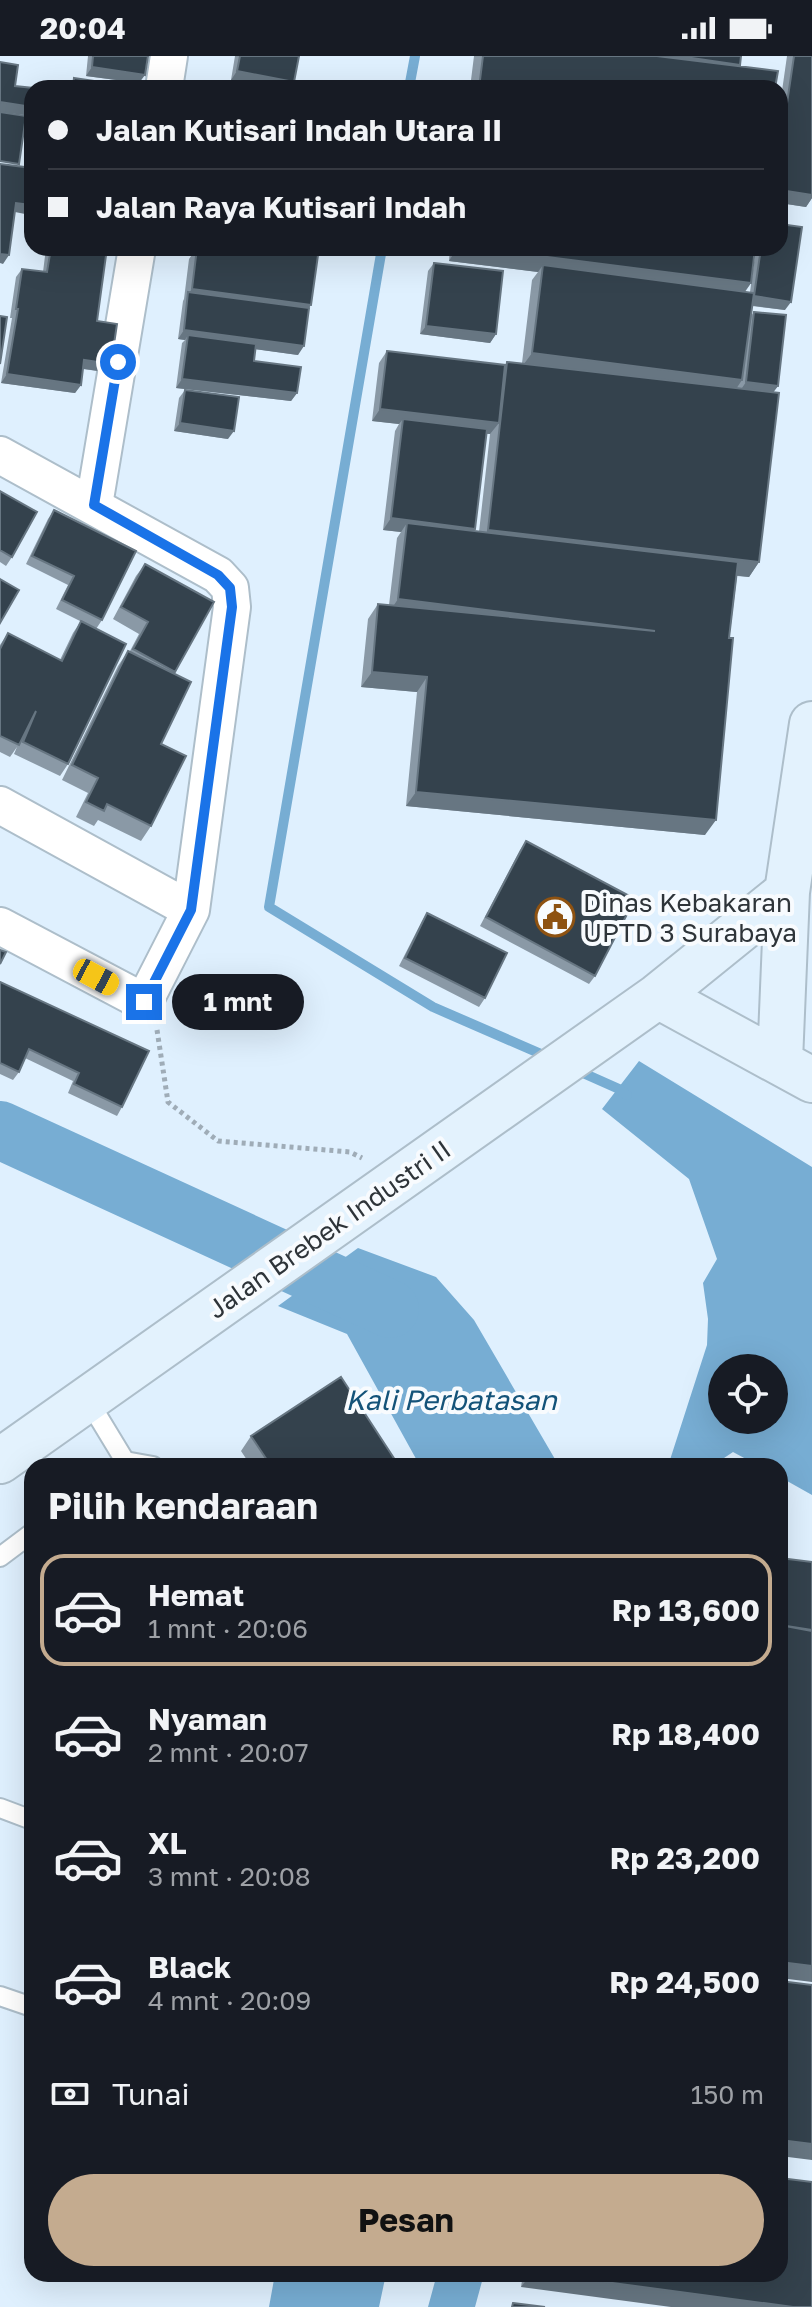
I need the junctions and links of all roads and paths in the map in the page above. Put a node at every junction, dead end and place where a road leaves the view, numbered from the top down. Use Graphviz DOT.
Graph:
graph roads {
  1 [pos="169,56"];
  2 [pos="165,80"];
  3 [pos="136,256"];
  4 [pos="0,455"];
  5 [pos="94,505"];
  6 [pos="812,724"];
  7 [pos="0,805"];
  8 [pos="787,892"];
  9 [pos="191,910"];
  10 [pos="0,926"];
  11 [pos="658,996"];
  12 [pos="144,1002"];
  13 [pos="796,1071"];
  14 [pos="403,1176"];
  15 [pos="88,1400"];
  16 [pos="119,1458"];
  17 [pos="0,1461"];
  18 [pos="24,1539"];
  19 [pos="0,1557"];
  20 [pos="0,1808"];
  21 [pos="24,1817"];
  22 [pos="0,1996"];
  23 [pos="24,2004"];
  1 -- 2 [label="street"];
  3 -- 5 [label="street"];
  4 -- 5 [label="street"];
  5 -- 9 [label="street"];
  6 -- 8 [label="street"];
  7 -- 9 [label="street"];
  8 -- 11 [label="street, Jalan Brebek Industri II"];
  8 -- 13 [label="street"];
  9 -- 12 [label="street"];
  10 -- 12 [label="street"];
  11 -- 13 [label="street"];
  11 -- 14 [label="street, Jalan Brebek Industri II"];
  12 -- 14 [label="path"];
  14 -- 15 [label="street, Jalan Brebek Industri II"];
  15 -- 16 [label="lane"];
  15 -- 17 [label="street, Jalan Brebek Industri II"];
  18 -- 19 [label="lane"];
  20 -- 21 [label="lane"];
  22 -- 23 [label="lane"];
}
